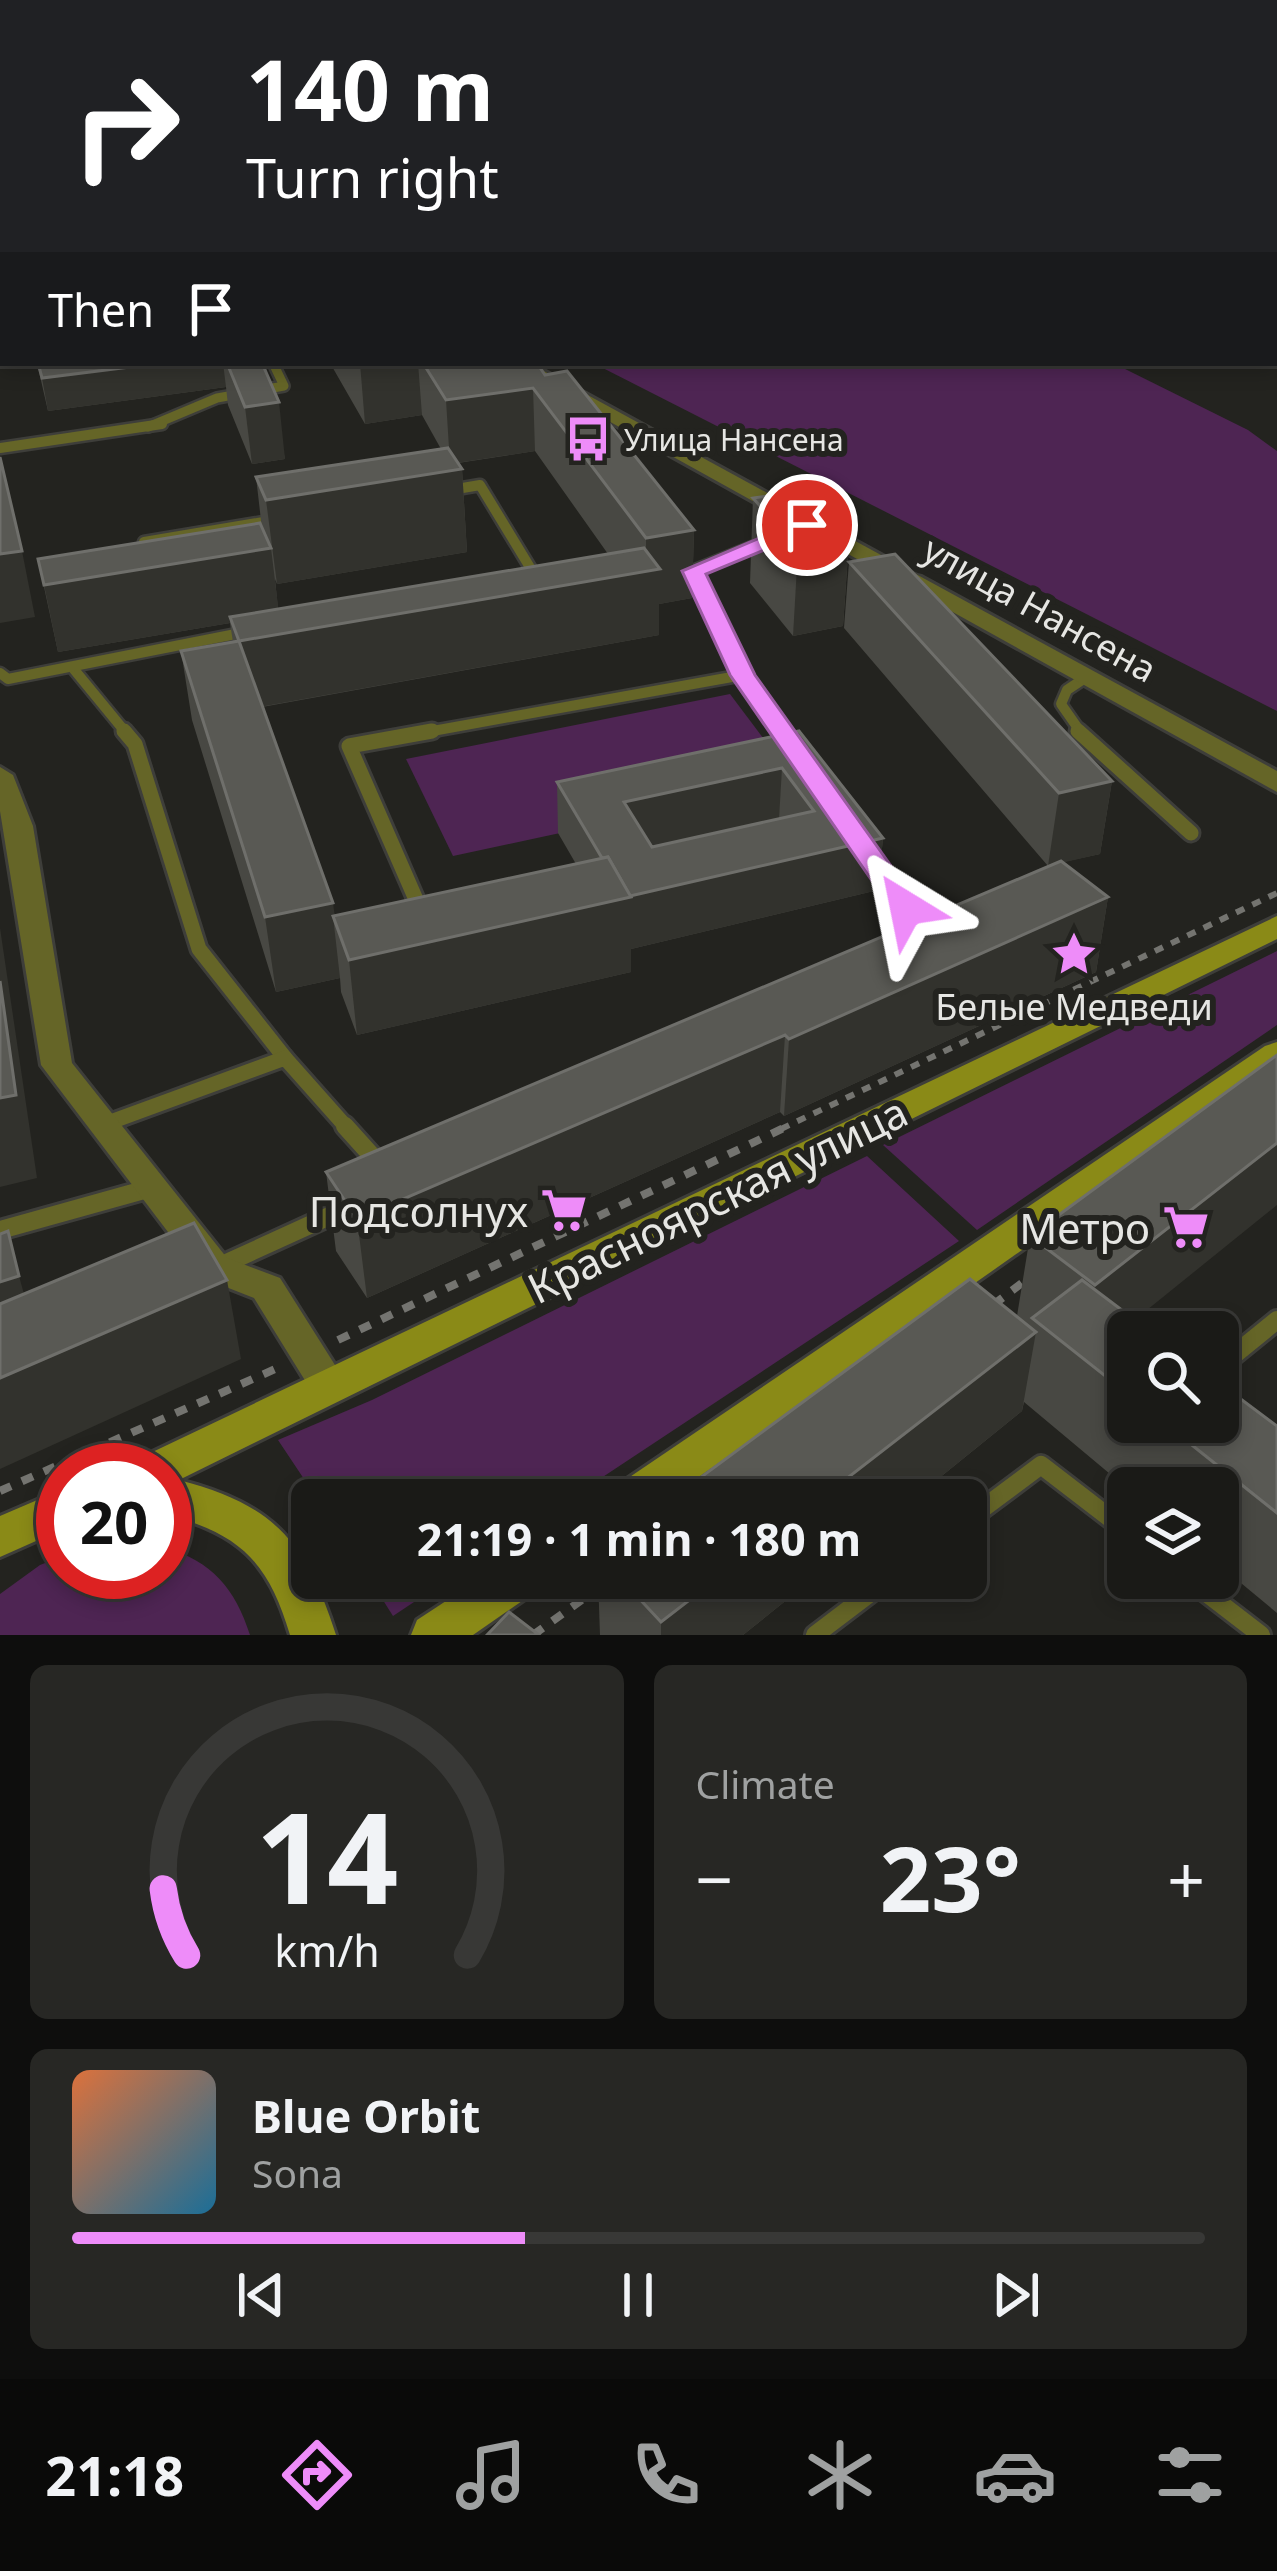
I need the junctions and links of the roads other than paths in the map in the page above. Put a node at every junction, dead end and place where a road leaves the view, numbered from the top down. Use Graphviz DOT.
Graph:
graph roads {
  1 [pos="274,366"];
  2 [pos="519,366"];
  3 [pos="0,448"];
  4 [pos="435,493"];
  5 [pos="301,515"];
  6 [pos="807,525"];
  7 [pos="144,542"];
  8 [pos="510,578"];
  9 [pos="256,629"];
  10 [pos="72,667"];
  11 [pos="0,673"];
  12 [pos="743,675"];
  13 [pos="1085,678"];
  14 [pos="797,753"];
  15 [pos="0,775"];
  16 [pos="1277,783"];
  17 [pos="1191,833"];
  18 [pos="865,850"];
  19 [pos="421,911"];
  20 [pos="1277,926"];
  21 [pos="911,956"];
  22 [pos="1277,1054"];
  23 [pos="285,1058"];
  24 [pos="105,1124"];
  25 [pos="398,1185"];
  26 [pos="152,1188"];
  27 [pos="357,1203"];
  28 [pos="0,1230"];
  29 [pos="204,1273"];
  30 [pos="1277,1320"];
  31 [pos="1239,1351"];
  32 [pos="318,1368"];
  33 [pos="192,1448"];
  34 [pos="661,1479"];
  35 [pos="192,1502"];
  36 [pos="987,1505"];
  37 [pos="1107,1516"];
  38 [pos="36,1520"];
  39 [pos="0,1537"];
  40 [pos="496,1599"];
  41 [pos="862,1599"];
  42 [pos="1214,1599"];
  43 [pos="313,1635"];
  44 [pos="434,1635"];
  45 [pos="815,1635"];
  46 [pos="1261,1635"];
  1 -- 3 [label="lane"];
  2 -- 6 [label="street, улица Нансена"];
  4 -- 8 [label="lane"];
  5 -- 7 [label="lane"];
  6 -- 12 [label="lane"];
  6 -- 13 [label="street, улица Нансена"];
  9 -- 10 [label="lane"];
  10 -- 11 [label="lane"];
  10 -- 23 [label="lane"];
  12 -- 14 [label="lane"];
  12 -- 19 [label="lane"];
  13 -- 16 [label="street, улица Нансена"];
  13 -- 17 [label="lane"];
  15 -- 24 [label="street"];
  18 -- 21 [label="lane"];
  20 -- 32 [label="main road, Красноярская улица"];
  22 -- 34 [label="main road"];
  23 -- 24 [label="lane"];
  23 -- 25 [label="lane"];
  24 -- 26 [label="street"];
  26 -- 28 [label="lane"];
  26 -- 29 [label="street"];
  27 -- 29 [label="lane"];
  29 -- 32 [label="street"];
  30 -- 31 [label="lane"];
  32 -- 33 [label="main road, Красноярская улица"];
  35 -- 43 [label="main road"];
  36 -- 37 [label="lane"];
  38 -- 39 [label="main road"];
  40 -- 44 [label="main road"];
  41 -- 45 [label="lane"];
  42 -- 46 [label="lane"];
}
